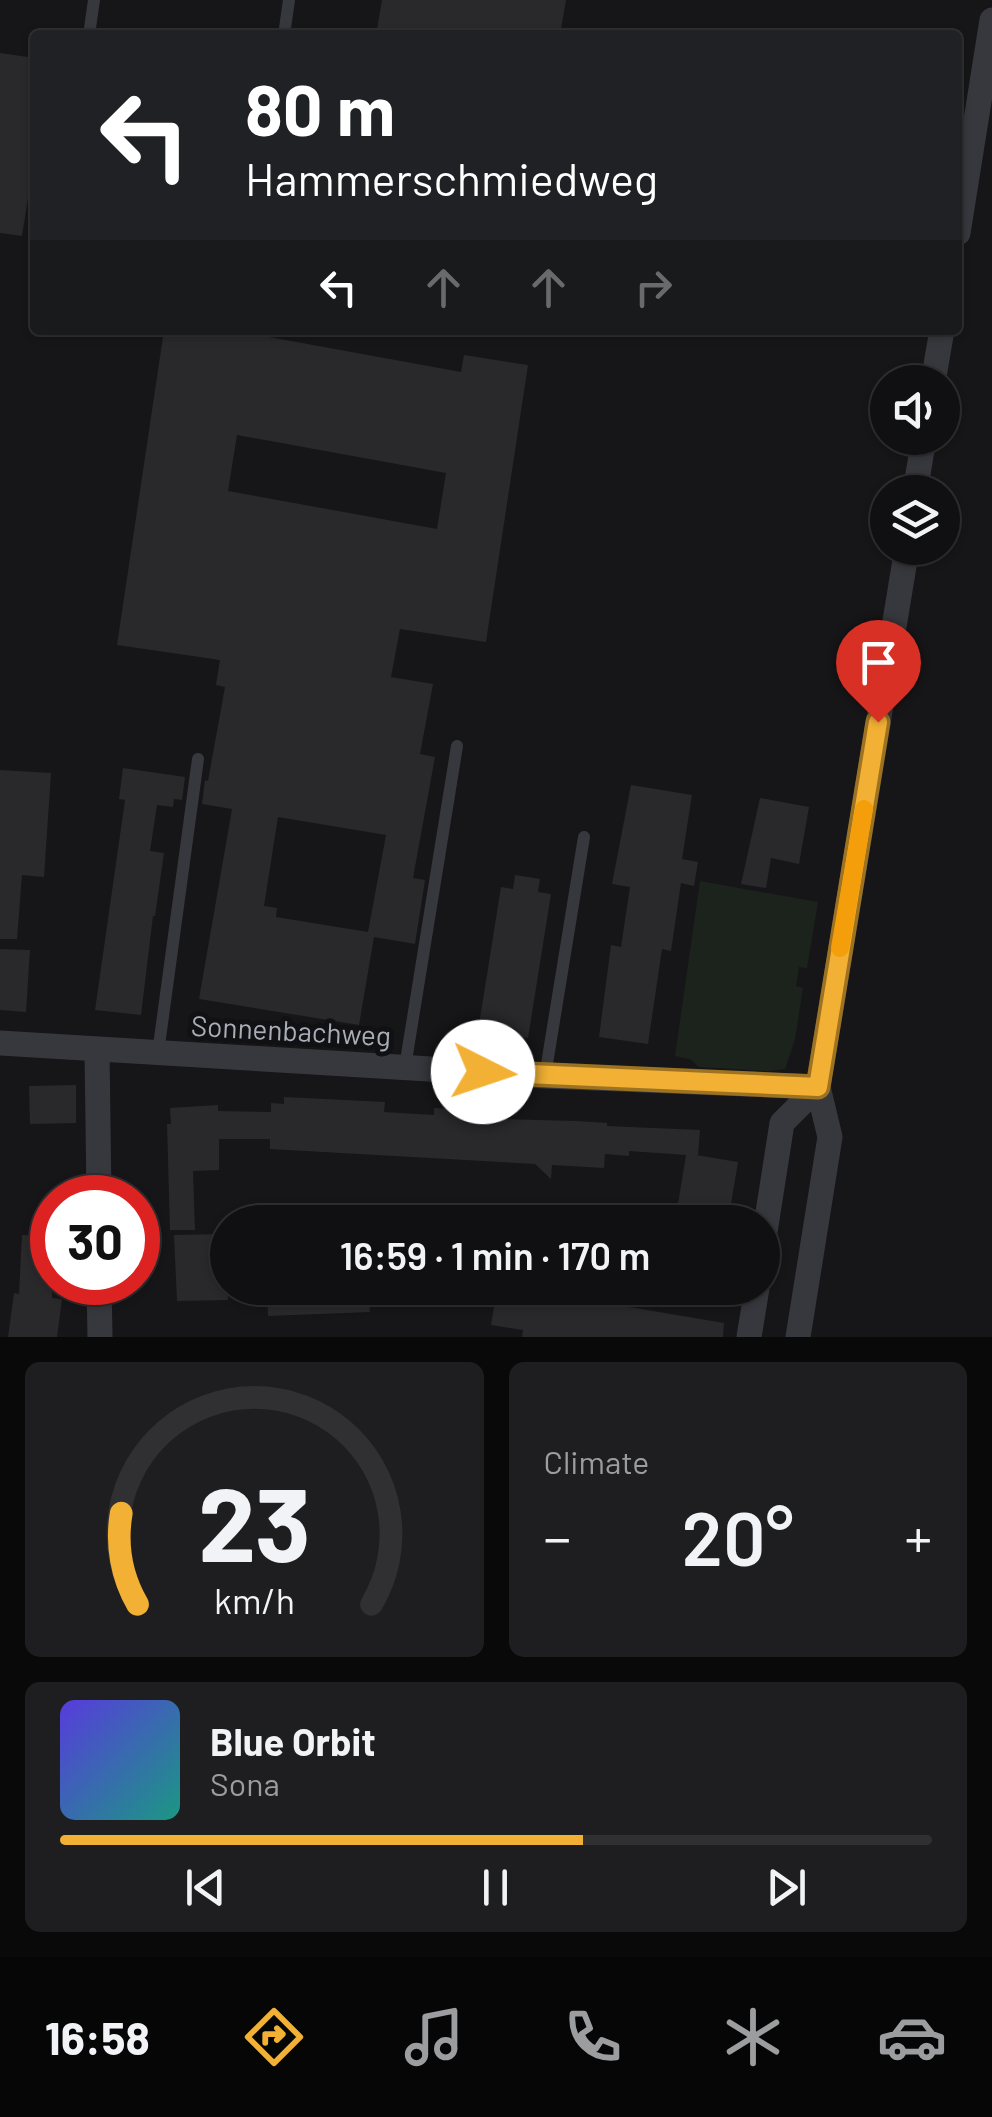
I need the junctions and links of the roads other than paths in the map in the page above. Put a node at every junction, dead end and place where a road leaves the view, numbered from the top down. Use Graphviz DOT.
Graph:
graph roads {
  1 [pos="94,0"];
  2 [pos="290,0"];
  3 [pos="992,20"];
  4 [pos="90,30"];
  5 [pos="285,30"];
  6 [pos="962,208"];
  7 [pos="941,335"];
  8 [pos="936,365"];
  9 [pos="903,565"];
  10 [pos="457,746"];
  11 [pos="198,759"];
  12 [pos="584,837"];
  13 [pos="0,1043"];
  14 [pos="97,1050"];
  15 [pos="158,1053"];
  16 [pos="405,1068"];
  17 [pos="545,1076"];
  18 [pos="818,1087"];
  19 [pos="99,1175"];
  20 [pos="769,1205"];
  21 [pos="100,1305"];
  22 [pos="754,1305"];
  23 [pos="100,1337"];
  24 [pos="749,1337"];
  25 [pos="798,1337"];
  1 -- 4 [label="lane"];
  2 -- 5 [label="lane"];
  3 -- 6 [label="street"];
  7 -- 8 [label="street"];
  9 -- 18 [label="street"];
  10 -- 16 [label="lane"];
  11 -- 15 [label="lane"];
  12 -- 17 [label="lane"];
  13 -- 14 [label="street, Sonnenbachweg"];
  14 -- 15 [label="street, Sonnenbachweg"];
  14 -- 19 [label="street"];
  15 -- 16 [label="street, Sonnenbachweg"];
  16 -- 17 [label="street, Sonnenbachweg"];
  17 -- 18 [label="street, Sonnenbachweg"];
  18 -- 20 [label="street"];
  18 -- 25 [label="street"];
  21 -- 23 [label="street"];
  22 -- 24 [label="street"];
}
